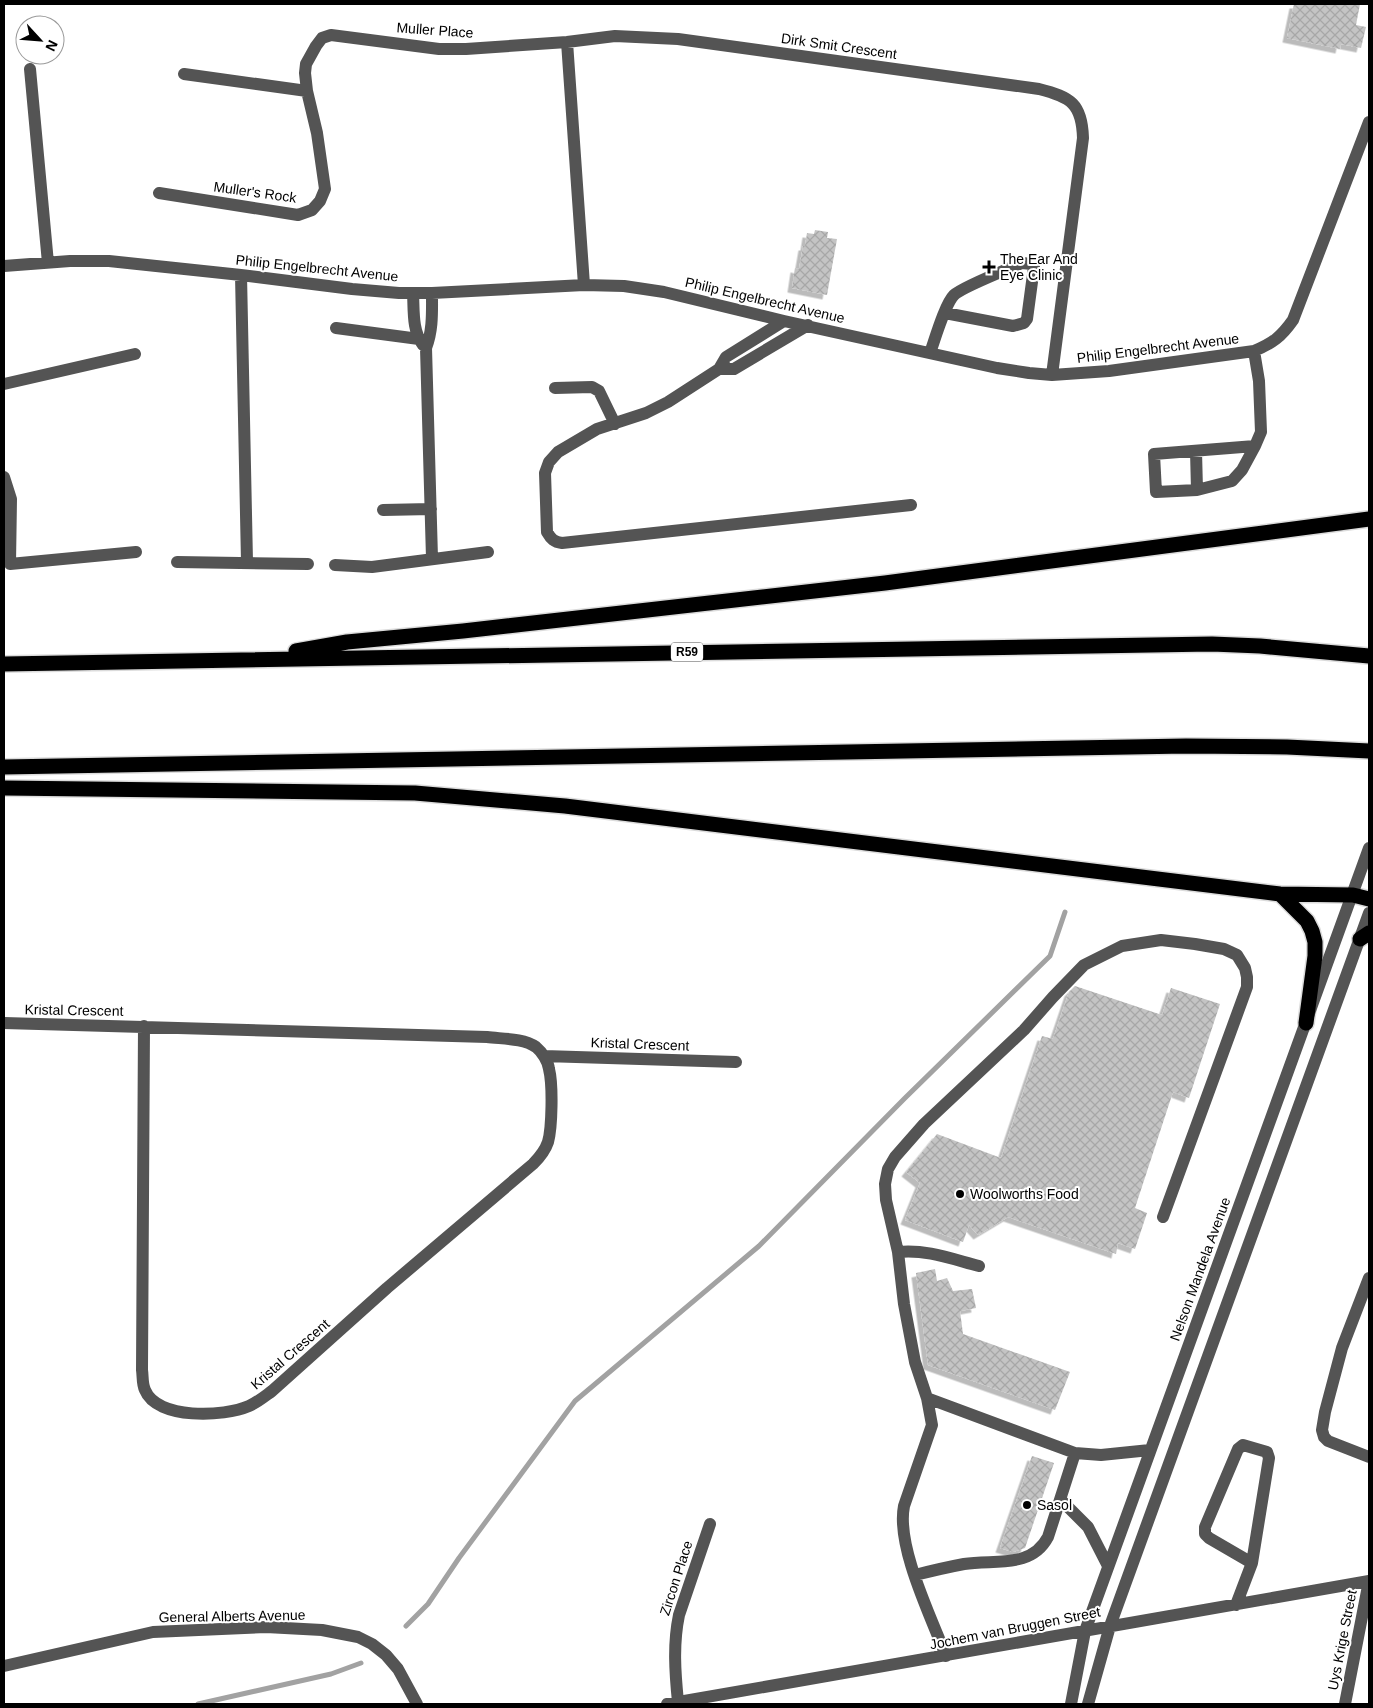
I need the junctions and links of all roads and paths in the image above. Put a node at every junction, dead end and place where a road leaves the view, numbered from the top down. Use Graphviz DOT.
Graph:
graph roads {
  1 [pos="331,35"];
  2 [pos="567,42"];
  3 [pos="30,69"];
  4 [pos="184,74"];
  5 [pos="307,91"];
  6 [pos="1369,122"];
  7 [pos="159,193"];
  8 [pos="48,263"];
  9 [pos="4,266"];
  10 [pos="241,275"];
  11 [pos="584,285"];
  12 [pos="432,292"];
  13 [pos="413,293"];
  14 [pos="945,312"];
  15 [pos="784,321"];
  16 [pos="808,325"];
  17 [pos="336,328"];
  18 [pos="422,344"];
  19 [pos="1254,351"];
  20 [pos="930,353"];
  21 [pos="135,354"];
  22 [pos="719,369"];
  23 [pos="1052,374"];
  24 [pos="4,384"];
  25 [pos="555,388"];
  26 [pos="615,424"];
  27 [pos="1255,446"];
  28 [pos="1196,451"];
  29 [pos="4,477"];
  30 [pos="1197,490"];
  31 [pos="911,505"];
  32 [pos="431,509"];
  33 [pos="383,510"];
  34 [pos="1369,519"];
  35 [pos="136,552"];
  36 [pos="488,552"];
  37 [pos="432,558"];
  38 [pos="177,562"];
  39 [pos="247,562"];
  40 [pos="7,564"];
  41 [pos="308,564"];
  42 [pos="336,565"];
  43 [pos="1369,656"];
  44 [pos="256,659"];
  45 [pos="4,664"];
  46 [pos="1364,750"];
  47 [pos="4,767"];
  48 [pos="4,788"];
  49 [pos="1369,848"];
  50 [pos="1280,894"];
  51 [pos="1353,895"];
  52 [pos="1369,899"];
  53 [pos="1369,913"];
  54 [pos="1364,936"];
  55 [pos="1306,1022"];
  56 [pos="4,1023"];
  57 [pos="144,1026"];
  58 [pos="544,1056"];
  59 [pos="736,1062"];
  60 [pos="1163,1217"];
  61 [pos="898,1252"];
  62 [pos="979,1266"];
  63 [pos="1369,1278"];
  64 [pos="927,1398"];
  65 [pos="1150,1450"];
  66 [pos="1075,1453"];
  67 [pos="1369,1457"];
  68 [pos="1061,1500"];
  69 [pos="710,1524"];
  70 [pos="1252,1563"];
  71 [pos="1108,1566"];
  72 [pos="914,1575"];
  73 [pos="1369,1581"];
  74 [pos="1236,1605"];
  75 [pos="1110,1626"];
  76 [pos="1086,1631"];
  77 [pos="946,1656"];
  78 [pos="4,1666"];
  79 [pos="672,1703"];
  80 [pos="417,1704"];
  81 [pos="1071,1704"];
  82 [pos="1088,1704"];
  83 [pos="1345,1704"];
  1 -- 2 [label="street, Muller Place"];
  1 -- 5 [label="street, Muller's Rock"];
  2 -- 11 [label="street"];
  2 -- 23 [label="street, Dirk Smit Crescent"];
  3 -- 8 [label="street"];
  4 -- 5 [label="street"];
  5 -- 7 [label="street, Muller's Rock"];
  6 -- 19 [label="street, Philip Engelbrecht Avenue"];
  8 -- 9 [label="street, Philip Engelbrecht Avenue"];
  8 -- 10 [label="street, Philip Engelbrecht Avenue"];
  10 -- 13 [label="street, Philip Engelbrecht Avenue"];
  10 -- 39 [label="street"];
  11 -- 12 [label="street, Philip Engelbrecht Avenue"];
  11 -- 15 [label="street, Philip Engelbrecht Avenue"];
  12 -- 13 [label="street, Philip Engelbrecht Avenue"];
  12 -- 18 [label="street"];
  13 -- 18 [label="street"];
  14 -- 14 [label="street"];
  14 -- 20 [label="street"];
  15 -- 16 [label="street, Philip Engelbrecht Avenue"];
  15 -- 22 [label="street"];
  16 -- 20 [label="street, Philip Engelbrecht Avenue"];
  16 -- 22 [label="street"];
  17 -- 18 [label="street"];
  18 -- 32 [label="street"];
  19 -- 23 [label="street, Philip Engelbrecht Avenue"];
  19 -- 27 [label="street"];
  20 -- 23 [label="street, Philip Engelbrecht Avenue"];
  21 -- 24 [label="street"];
  22 -- 26 [label="street"];
  25 -- 26 [label="street"];
  26 -- 31 [label="street"];
  27 -- 28 [label="street"];
  27 -- 30 [label="street"];
  28 -- 30 [label="street"];
  28 -- 30 [label="street"];
  29 -- 40 [label="street"];
  32 -- 33 [label="street"];
  32 -- 37 [label="street"];
  34 -- 44 [label="highway"];
  35 -- 40 [label="street"];
  36 -- 37 [label="street"];
  37 -- 42 [label="street"];
  38 -- 39 [label="street"];
  39 -- 41 [label="street"];
  43 -- 44 [label="highway, R59"];
  44 -- 45 [label="highway, R59"];
  46 -- 47 [label="highway"];
  48 -- 50 [label="highway"];
  49 -- 51 [label="street, Nelson Mandela Avenue"];
  50 -- 51 [label="highway"];
  50 -- 55 [label="highway"];
  51 -- 52 [label="highway"];
  51 -- 55 [label="street, Nelson Mandela Avenue"];
  53 -- 54 [label="street"];
  54 -- 75 [label="street"];
  55 -- 65 [label="street, Nelson Mandela Avenue"];
  56 -- 57 [label="street, Kristal Crescent"];
  57 -- 58 [label="street, Kristal Crescent"];
  57 -- 58 [label="street, Kristal Crescent"];
  58 -- 59 [label="street, Kristal Crescent"];
  60 -- 61 [label="street"];
  61 -- 62 [label="street"];
  61 -- 64 [label="street"];
  63 -- 67 [label="street"];
  64 -- 66 [label="street"];
  64 -- 72 [label="street"];
  65 -- 66 [label="street"];
  65 -- 71 [label="street, Nelson Mandela Avenue"];
  66 -- 68 [label="street"];
  68 -- 71 [label="street"];
  68 -- 72 [label="street"];
  69 -- 79 [label="street, Zircon Place"];
  70 -- 70 [label="street"];
  70 -- 74 [label="street"];
  71 -- 76 [label="street, Nelson Mandela Avenue"];
  72 -- 77 [label="street"];
  73 -- 74 [label="street, Jochem van Bruggen Street"];
  73 -- 83 [label="street, Uys Krige Street"];
  74 -- 75 [label="street, Jochem van Bruggen Street"];
  75 -- 76 [label="street, Jochem van Bruggen Street"];
  75 -- 82 [label="street"];
  76 -- 77 [label="street, Jochem van Bruggen Street"];
  76 -- 81 [label="street, Nelson Mandela Avenue"];
  77 -- 79 [label="street, Jochem van Bruggen Street"];
  78 -- 80 [label="street, General Alberts Avenue"];
}
